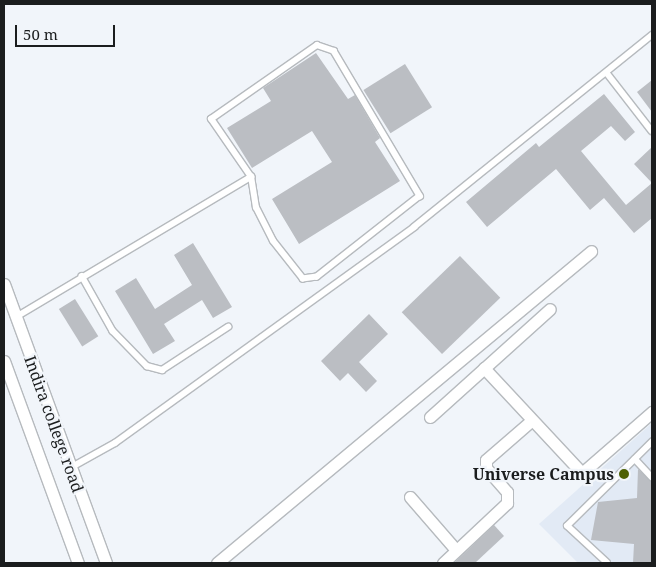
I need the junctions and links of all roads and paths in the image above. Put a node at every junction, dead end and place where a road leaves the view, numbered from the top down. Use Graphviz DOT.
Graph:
graph roads {
  1 [pos="652,35"];
  2 [pos="607,73"];
  3 [pos="652,131"];
  4 [pos="251,177"];
  5 [pos="591,251"];
  6 [pos="82,276"];
  7 [pos="4,284"];
  8 [pos="550,309"];
  9 [pos="15,318"];
  10 [pos="228,327"];
  11 [pos="4,361"];
  12 [pos="484,368"];
  13 [pos="652,412"];
  14 [pos="430,417"];
  15 [pos="531,421"];
  16 [pos="652,442"];
  17 [pos="635,459"];
  18 [pos="70,468"];
  19 [pos="652,477"];
  20 [pos="410,497"];
  21 [pos="456,550"];
  22 [pos="78,563"];
  23 [pos="106,563"];
  24 [pos="216,563"];
  25 [pos="443,563"];
  26 [pos="607,563"];
  1 -- 2 [label="lane"];
  2 -- 3 [label="lane"];
  2 -- 18 [label="lane"];
  4 -- 4 [label="lane"];
  4 -- 6 [label="lane"];
  5 -- 24 [label="street"];
  6 -- 9 [label="lane"];
  6 -- 10 [label="lane"];
  7 -- 9 [label="street, Indira college road"];
  8 -- 12 [label="street"];
  9 -- 18 [label="street, Indira college road"];
  11 -- 22 [label="street, Indira college road"];
  12 -- 14 [label="street"];
  12 -- 15 [label="street"];
  13 -- 15 [label="street"];
  15 -- 21 [label="street"];
  16 -- 17 [label="lane"];
  17 -- 19 [label="lane"];
  17 -- 26 [label="lane"];
  18 -- 23 [label="street, Indira college road"];
  20 -- 21 [label="street"];
  21 -- 25 [label="street"];
}
